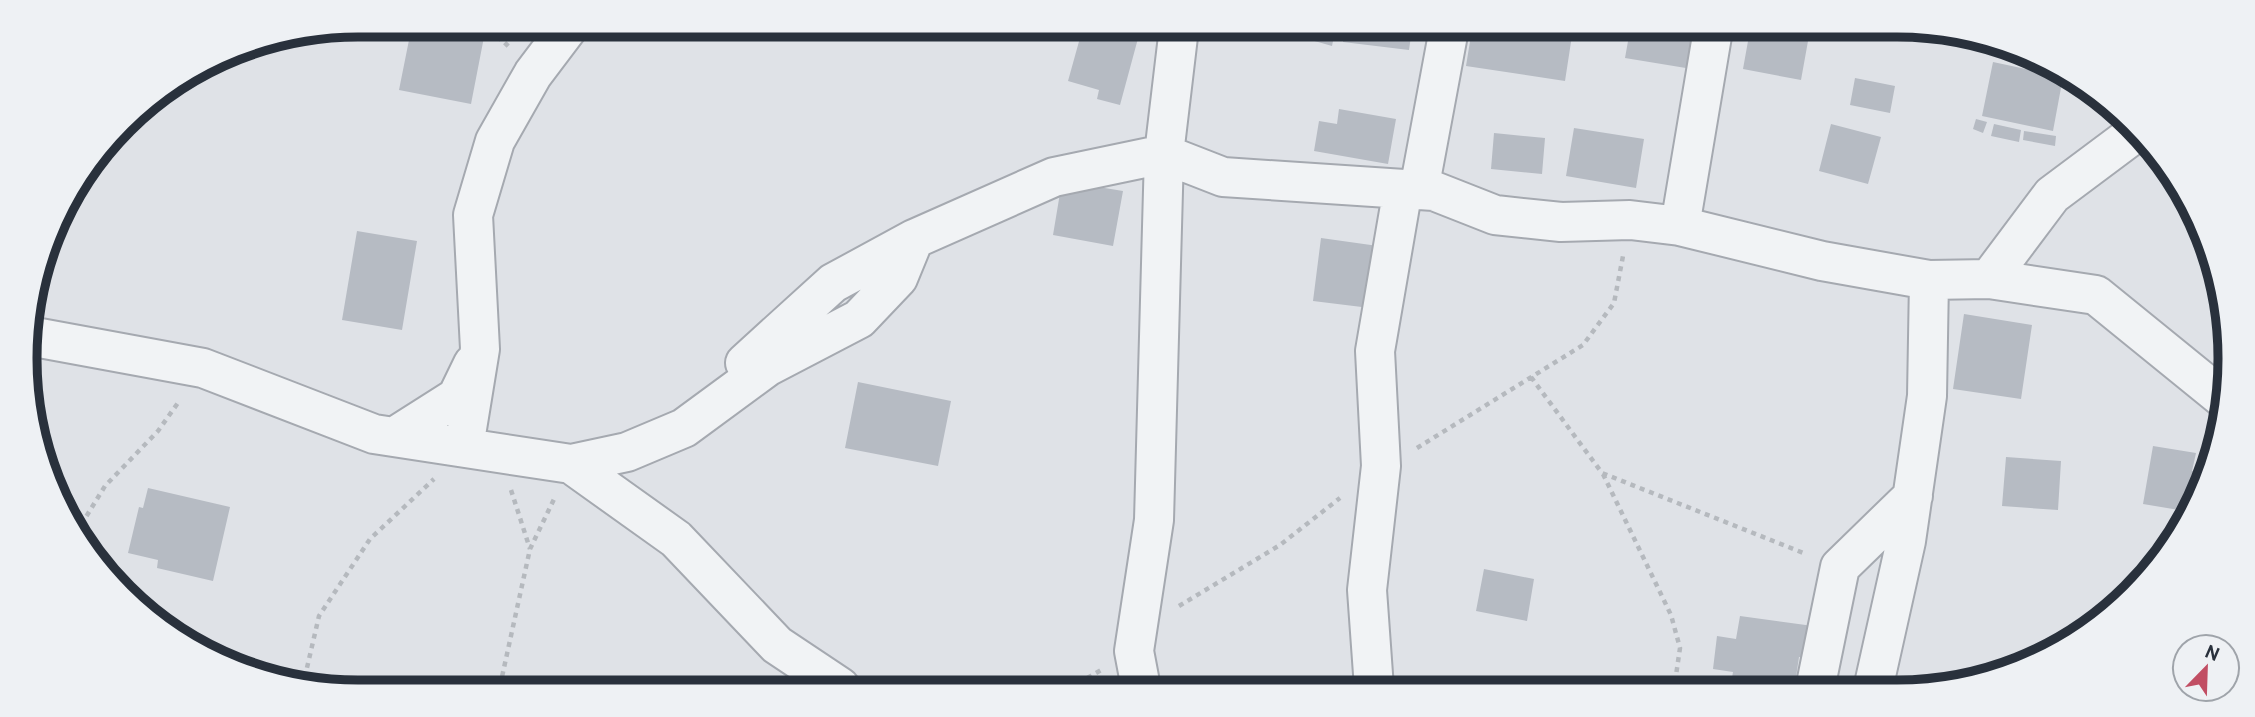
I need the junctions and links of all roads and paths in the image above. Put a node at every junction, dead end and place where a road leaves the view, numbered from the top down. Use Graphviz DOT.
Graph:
graph roads {
  1 [pos="495,37"];
  2 [pos="561,37"];
  3 [pos="1179,37"];
  4 [pos="1448,37"];
  5 [pos="1712,37"];
  6 [pos="533,74"];
  7 [pos="2129,137"];
  8 [pos="1164,154"];
  9 [pos="1410,190"];
  10 [pos="1680,226"];
  11 [pos="1989,279"];
  12 [pos="1929,280"];
  13 [pos="37,337"];
  14 [pos="480,349"];
  15 [pos="203,368"];
  16 [pos="1531,377"];
  17 [pos="2216,393"];
  18 [pos="394,437"];
  19 [pos="464,447"];
  20 [pos="571,464"];
  21 [pos="1602,473"];
  22 [pos="1913,496"];
  23 [pos="82,523"];
  24 [pos="1840,567"];
  25 [pos="305,675"];
  26 [pos="502,680"];
  27 [pos="830,680"];
  28 [pos="1139,680"];
  29 [pos="1373,680"];
  30 [pos="1675,680"];
  31 [pos="1817,680"];
  32 [pos="1875,680"];
  1 -- 6 [label="path"];
  2 -- 6 [label="street"];
  3 -- 8 [label="street"];
  4 -- 9 [label="street"];
  5 -- 10 [label="street"];
  6 -- 14 [label="street"];
  7 -- 11 [label="street"];
  8 -- 9 [label="street"];
  8 -- 20 [label="street"];
  8 -- 28 [label="street"];
  9 -- 10 [label="street"];
  9 -- 29 [label="street"];
  10 -- 12 [label="street"];
  11 -- 12 [label="street"];
  11 -- 17 [label="street"];
  12 -- 22 [label="street"];
  13 -- 15 [label="street"];
  14 -- 18 [label="street"];
  14 -- 19 [label="street"];
  15 -- 18 [label="street"];
  15 -- 23 [label="path"];
  16 -- 21 [label="path"];
  18 -- 19 [label="street"];
  19 -- 20 [label="street"];
  19 -- 25 [label="path"];
  20 -- 26 [label="path"];
  20 -- 27 [label="street"];
  21 -- 24 [label="path"];
  21 -- 30 [label="path"];
  22 -- 24 [label="street"];
  22 -- 32 [label="street"];
  24 -- 31 [label="street"];
}
